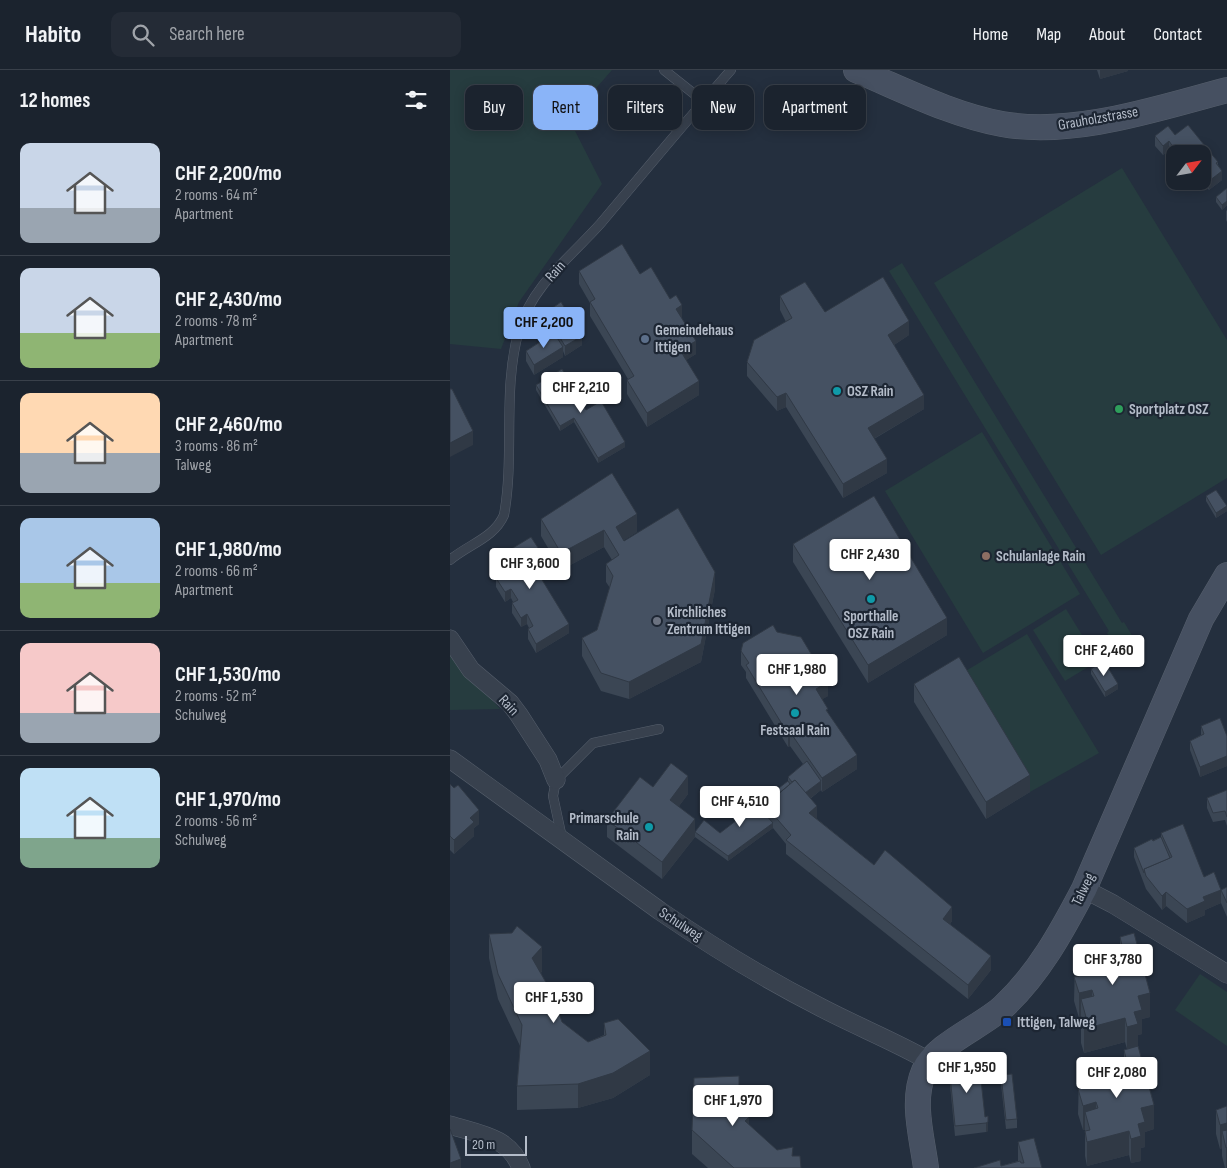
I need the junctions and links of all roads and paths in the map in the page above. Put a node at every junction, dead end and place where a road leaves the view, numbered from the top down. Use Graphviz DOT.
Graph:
graph roads {
  1 [pos="664,70"];
  2 [pos="731,70"];
  3 [pos="856,70"];
  4 [pos="717,85"];
  5 [pos="1227,90"];
  6 [pos="692,92"];
  7 [pos="692,114"];
  8 [pos="450,560"];
  9 [pos="1227,575"];
  10 [pos="450,640"];
  11 [pos="659,729"];
  12 [pos="450,759"];
  13 [pos="556,780"];
  14 [pos="563,841"];
  15 [pos="1084,889"];
  16 [pos="1227,974"];
  17 [pos="929,1061"];
  18 [pos="450,1125"];
  19 [pos="521,1168"];
  20 [pos="926,1168"];
  1 -- 6 [label="lane"];
  2 -- 4 [label="lane, Rain"];
  3 -- 5 [label="street, Grauholzstrasse"];
  7 -- 8 [label="lane, Rain"];
  9 -- 15 [label="street, Talweg"];
  10 -- 13 [label="street, Rain"];
  11 -- 13 [label="lane"];
  12 -- 14 [label="street, Schulweg"];
  13 -- 14 [label="lane, Rain"];
  14 -- 17 [label="street, Schulweg"];
  15 -- 16 [label="street"];
  15 -- 17 [label="street, Talweg"];
  17 -- 20 [label="street, Talweg"];
  18 -- 19 [label="street"];
}
